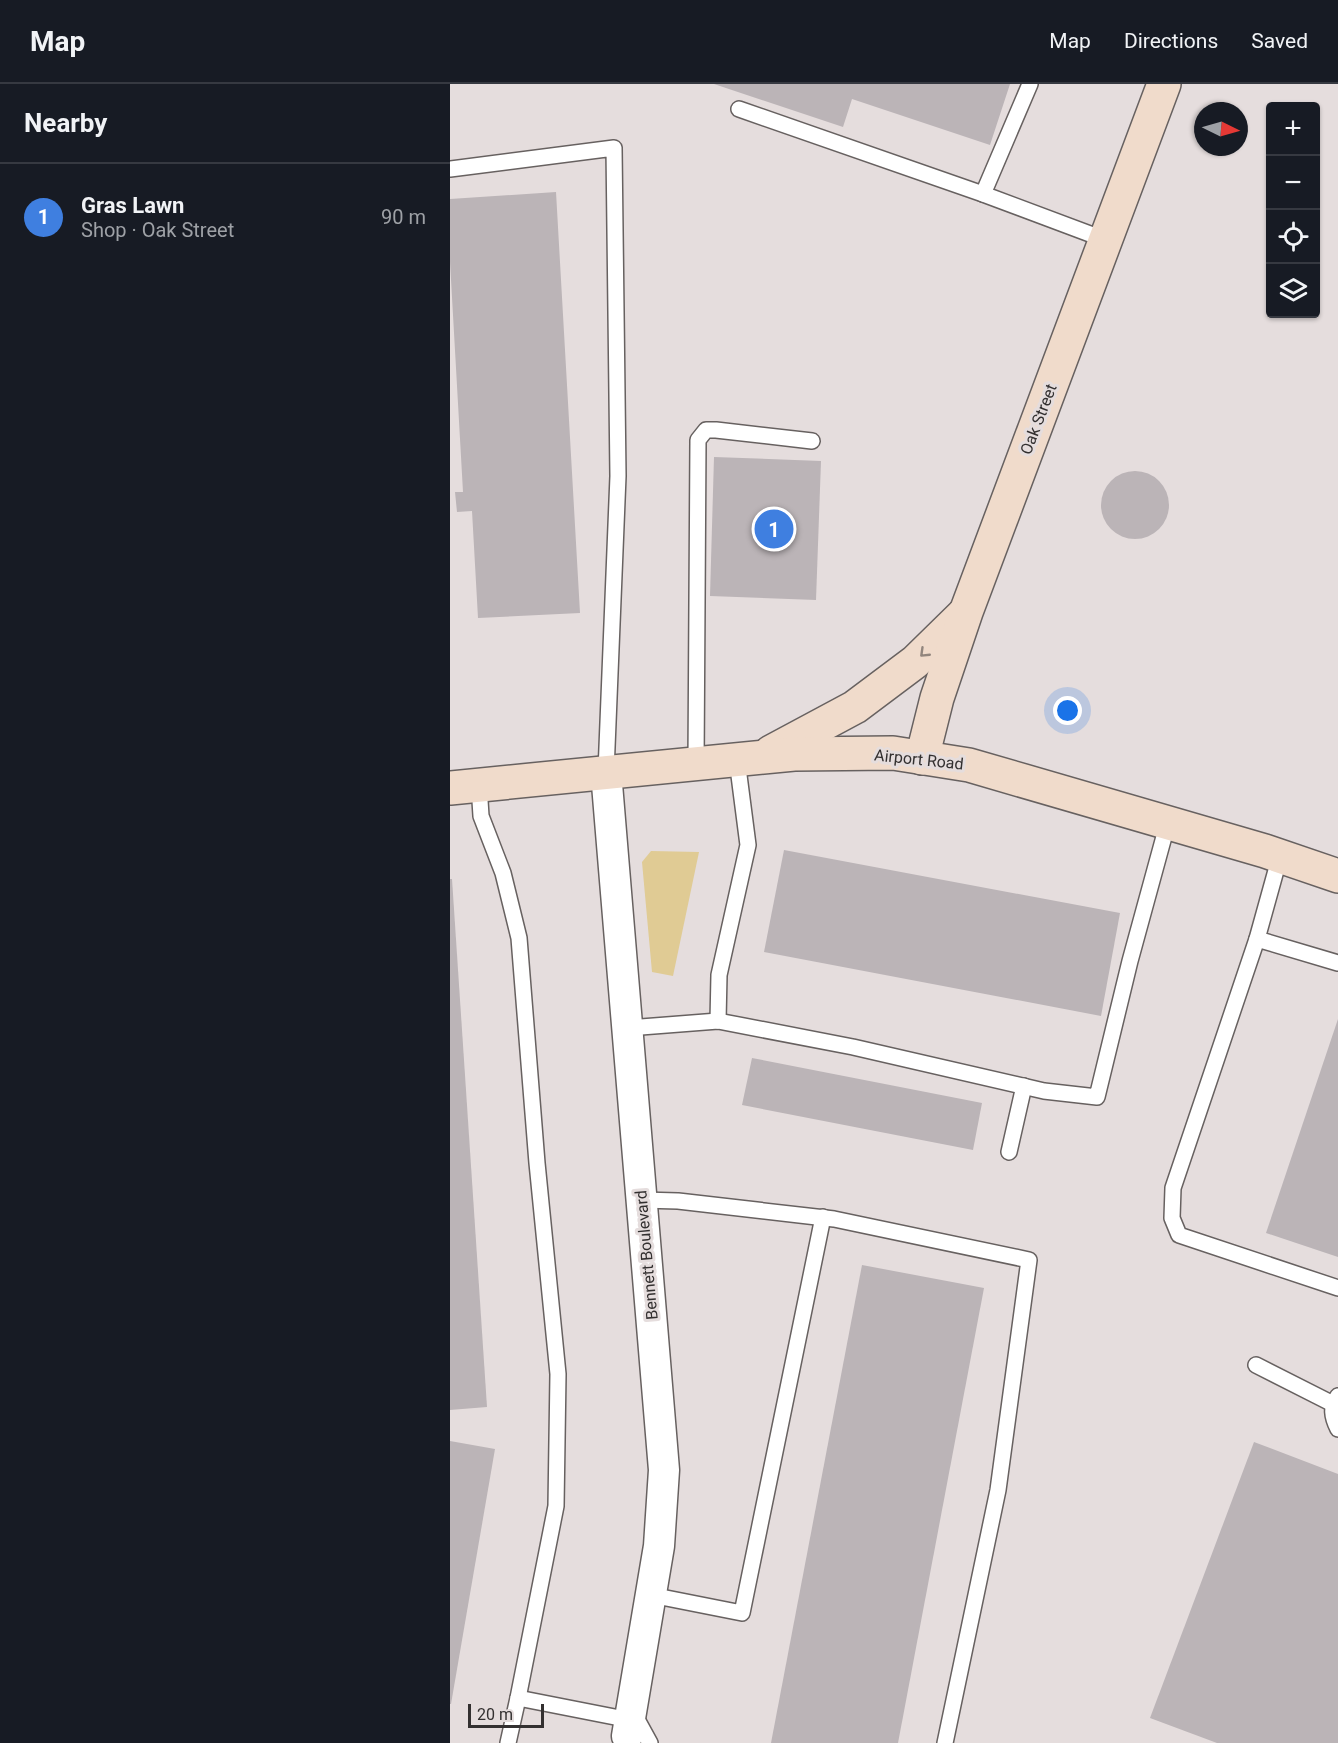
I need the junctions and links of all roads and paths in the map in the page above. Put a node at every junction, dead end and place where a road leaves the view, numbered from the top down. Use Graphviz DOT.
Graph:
graph roads {
  1 [pos="1030,84"];
  2 [pos="1164,84"];
  3 [pos="739,109"];
  4 [pos="450,169"];
  5 [pos="983,194"];
  6 [pos="1106,240"];
  7 [pos="812,441"];
  8 [pos="966,612"];
  9 [pos="922,758"];
  10 [pos="749,759"];
  11 [pos="696,764"];
  12 [pos="606,772"];
  13 [pos="465,786"];
  14 [pos="1168,822"];
  15 [pos="1280,856"];
  16 [pos="1338,876"];
  17 [pos="1257,939"];
  18 [pos="1338,963"];
  19 [pos="718,1021"];
  20 [pos="628,1028"];
  21 [pos="1024,1086"];
  22 [pos="1009,1152"];
  23 [pos="642,1200"];
  24 [pos="823,1217"];
  25 [pos="1338,1287"];
  26 [pos="1256,1365"];
  27 [pos="1335,1400"];
  28 [pos="1338,1429"];
  29 [pos="651,1595"];
  30 [pos="518,1698"];
  31 [pos="635,1727"];
  32 [pos="508,1743"];
  33 [pos="945,1743"];
  1 -- 5 [label="lane"];
  2 -- 6 [label="street, Oak Street"];
  3 -- 5 [label="lane"];
  4 -- 12 [label="lane"];
  5 -- 6 [label="lane"];
  6 -- 8 [label="street, Oak Street"];
  7 -- 11 [label="lane"];
  8 -- 9 [label="street, Oak Street"];
  8 -- 10 [label="street, one-way"];
  9 -- 10 [label="street, Airport Road"];
  9 -- 14 [label="street, Airport Road"];
  10 -- 11 [label="street, Airport Road"];
  10 -- 19 [label="lane"];
  11 -- 12 [label="street, Airport Road"];
  12 -- 13 [label="street, Airport Road"];
  12 -- 20 [label="street, Bennett Boulevard"];
  13 -- 30 [label="lane"];
  14 -- 15 [label="street, Airport Road"];
  14 -- 21 [label="lane"];
  15 -- 16 [label="street, Airport Road"];
  15 -- 17 [label="lane"];
  17 -- 18 [label="lane"];
  17 -- 25 [label="lane"];
  19 -- 20 [label="lane"];
  19 -- 21 [label="lane"];
  20 -- 23 [label="street, Bennett Boulevard"];
  21 -- 22 [label="lane"];
  23 -- 24 [label="lane"];
  23 -- 29 [label="street, Bennett Boulevard"];
  24 -- 29 [label="lane"];
  24 -- 33 [label="lane"];
  26 -- 27 [label="lane"];
  27 -- 28 [label="lane"];
  29 -- 31 [label="street, Bennett Boulevard"];
  30 -- 31 [label="lane"];
  30 -- 32 [label="lane"];
}
